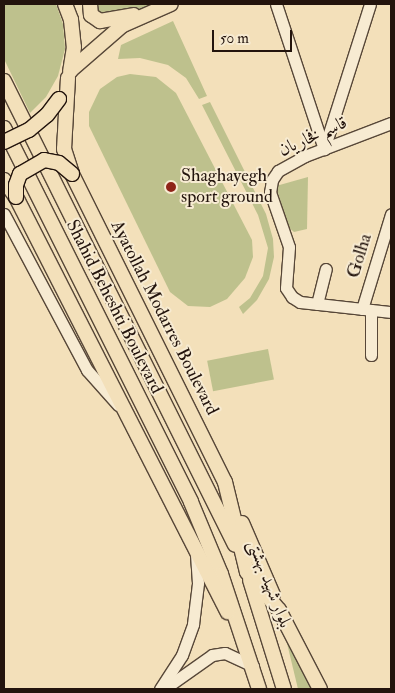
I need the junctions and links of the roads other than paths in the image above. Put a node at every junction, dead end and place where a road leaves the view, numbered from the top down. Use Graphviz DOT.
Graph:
graph roads {
  1 [pos="65,4"];
  2 [pos="90,4"];
  3 [pos="171,4"];
  4 [pos="276,4"];
  5 [pos="370,4"];
  6 [pos="146,13"];
  7 [pos="69,74"];
  8 [pos="4,81"];
  9 [pos="391,123"];
  10 [pos="4,128"];
  11 [pos="4,142"];
  12 [pos="324,149"];
  13 [pos="72,174"];
  14 [pos="4,180"];
  15 [pos="16,197"];
  16 [pos="4,214"];
  17 [pos="391,214"];
  18 [pos="326,269"];
  19 [pos="317,304"];
  20 [pos="366,310"];
  21 [pos="391,312"];
  22 [pos="371,355"];
  23 [pos="125,413"];
  24 [pos="225,482"];
  25 [pos="196,556"];
  26 [pos="247,572"];
  27 [pos="279,610"];
  28 [pos="248,648"];
  29 [pos="253,666"];
  30 [pos="162,689"];
  31 [pos="259,689"];
  32 [pos="284,689"];
  33 [pos="320,689"];
  1 -- 7 [label="main road"];
  2 -- 6 [label="main road"];
  3 -- 6 [label="main road"];
  4 -- 12 [label="street"];
  5 -- 12 [label="street"];
  6 -- 7 [label="main road"];
  7 -- 11 [label="main road, bridge"];
  7 -- 13 [label="main road, Ayatollah Modarres Boulevard"];
  8 -- 26 [label="main road, بلوار شهید بهشتی"];
  9 -- 12 [label="street, قاسم فخاریان"];
  10 -- 28 [label="main road"];
  12 -- 19 [label="street, قاسم فخاریان"];
  13 -- 15 [label="main road, bridge"];
  13 -- 24 [label="main road, Ayatollah Modarres Boulevard"];
  14 -- 15 [label="main road"];
  15 -- 23 [label="main road"];
  16 -- 23 [label="street"];
  17 -- 20 [label="street, Golha"];
  18 -- 19 [label="street"];
  19 -- 20 [label="street"];
  20 -- 21 [label="street"];
  20 -- 22 [label="street, Golha"];
  23 -- 25 [label="main road"];
  24 -- 26 [label="main road, Ayatollah Modarres Boulevard"];
  24 -- 27 [label="main road"];
  25 -- 28 [label="main road"];
  25 -- 30 [label="street"];
  26 -- 27 [label="main road"];
  26 -- 32 [label="main road, بلوار شهید بهشتی"];
  27 -- 33 [label="main road"];
  28 -- 29 [label="main road"];
  29 -- 30 [label="street"];
  29 -- 31 [label="main road"];
}
